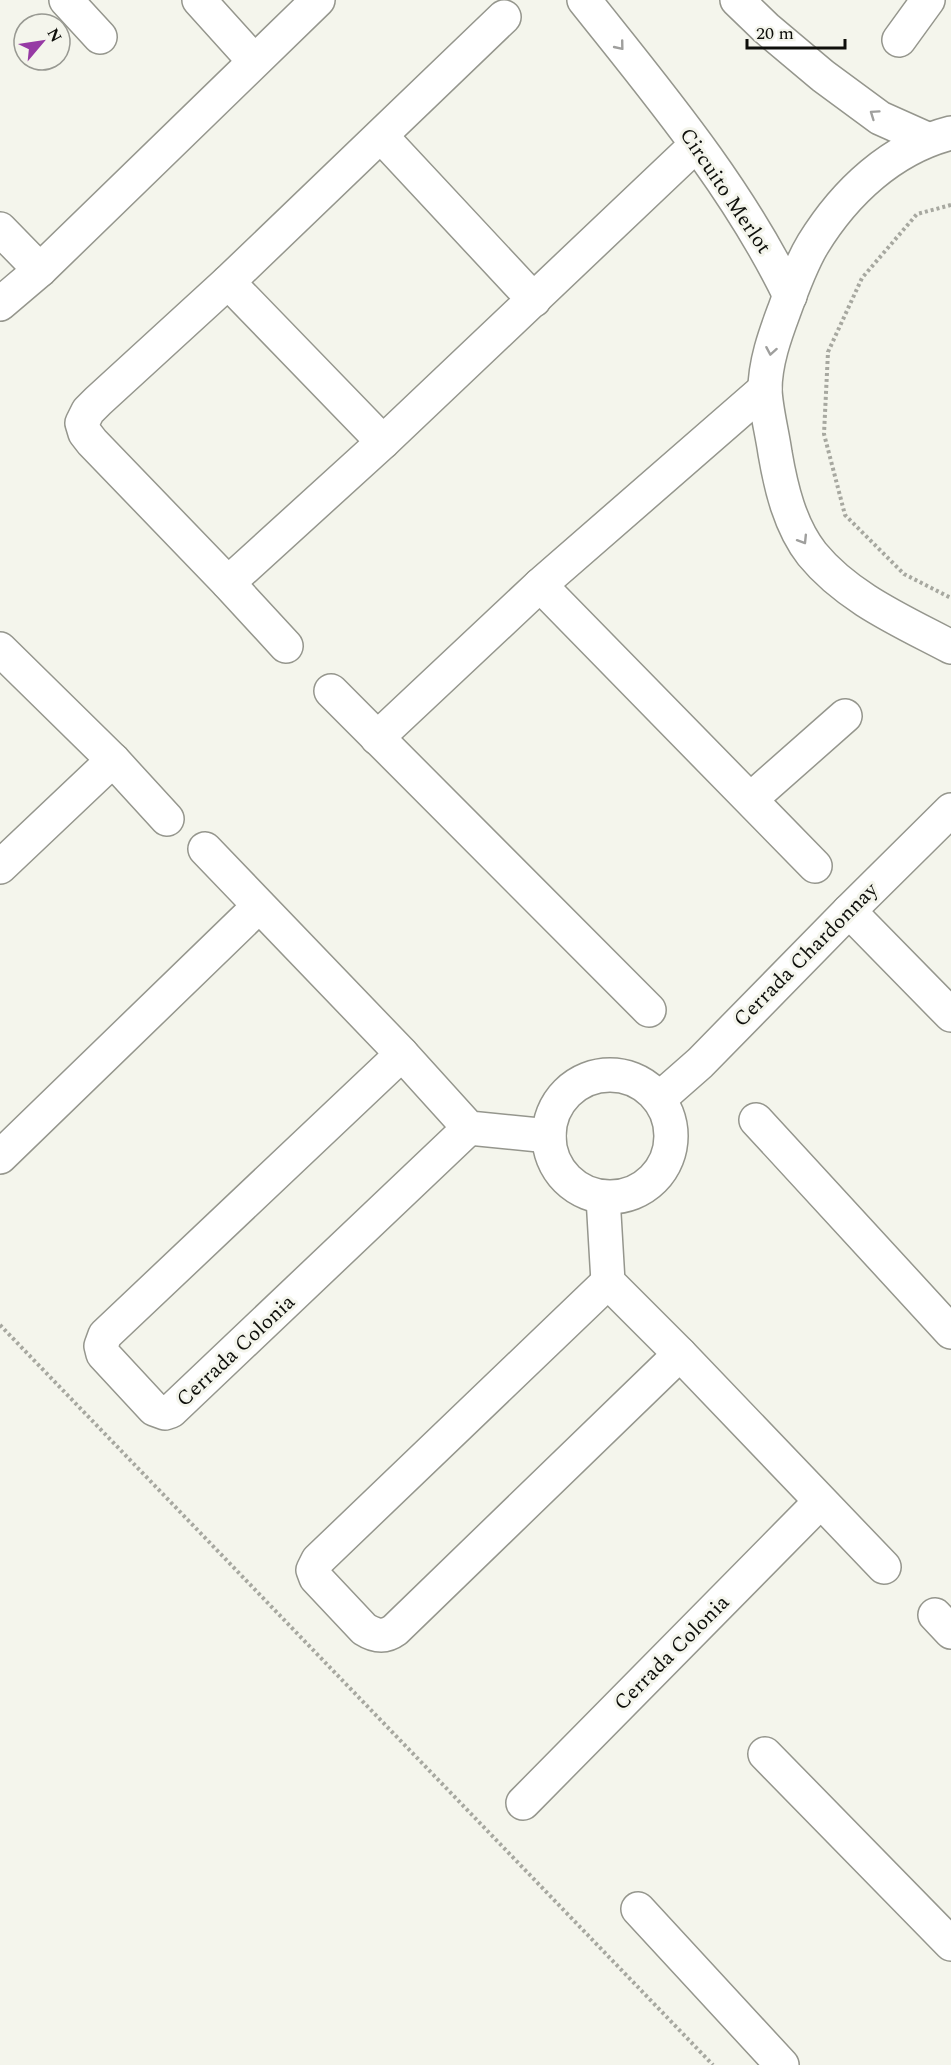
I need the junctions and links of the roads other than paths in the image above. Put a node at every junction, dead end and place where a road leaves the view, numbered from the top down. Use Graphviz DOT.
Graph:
graph roads {
  1 [pos="66,0"];
  2 [pos="318,0"];
  3 [pos="584,0"];
  4 [pos="737,0"];
  5 [pos="928,0"];
  6 [pos="202,1"];
  7 [pos="504,17"];
  8 [pos="100,37"];
  9 [pos="899,40"];
  10 [pos="254,61"];
  11 [pos="381,136"];
  12 [pos="939,136"];
  13 [pos="696,145"];
  14 [pos="0,229"];
  15 [pos="40,270"];
  16 [pos="228,282"];
  17 [pos="790,296"];
  18 [pos="534,300"];
  19 [pos="0,304"];
  20 [pos="765,390"];
  21 [pos="383,442"];
  22 [pos="228,583"];
  23 [pos="540,585"];
  24 [pos="286,646"];
  25 [pos="951,647"];
  26 [pos="0,649"];
  27 [pos="331,691"];
  28 [pos="845,716"];
  29 [pos="377,738"];
  30 [pos="113,760"];
  31 [pos="750,799"];
  32 [pos="951,810"];
  33 [pos="167,819"];
  34 [pos="205,849"];
  35 [pos="815,866"];
  36 [pos="0,867"];
  37 [pos="259,906"];
  38 [pos="849,911"];
  39 [pos="649,1010"];
  40 [pos="951,1015"];
  41 [pos="402,1054"];
  42 [pos="659,1099"];
  43 [pos="756,1120"];
  44 [pos="470,1128"];
  45 [pos="549,1136"];
  46 [pos="0,1157"];
  47 [pos="603,1197"];
  48 [pos="608,1282"];
  49 [pos="951,1332"];
  50 [pos="680,1354"];
  51 [pos="820,1502"];
  52 [pos="884,1567"];
  53 [pos="765,1754"];
  54 [pos="523,1803"];
  55 [pos="638,1909"];
  56 [pos="951,1944"];
  57 [pos="782,2065"];
  1 -- 8 [label="street"];
  2 -- 10 [label="street"];
  3 -- 13 [label="street, Circuito Merlot, one-way"];
  12 -- 4 [label="street, one-way"];
  5 -- 9 [label="street"];
  6 -- 10 [label="street"];
  7 -- 11 [label="street"];
  10 -- 15 [label="street"];
  11 -- 16 [label="street"];
  11 -- 18 [label="street"];
  12 -- 17 [label="street"];
  13 -- 17 [label="street, Circuito Merlot"];
  13 -- 18 [label="street"];
  14 -- 15 [label="street"];
  15 -- 19 [label="street"];
  16 -- 21 [label="street"];
  16 -- 22 [label="street"];
  17 -- 20 [label="street, one-way"];
  18 -- 21 [label="street"];
  20 -- 23 [label="street"];
  20 -- 25 [label="street, one-way"];
  21 -- 22 [label="street"];
  22 -- 24 [label="street"];
  23 -- 29 [label="street"];
  23 -- 31 [label="street"];
  26 -- 30 [label="street"];
  27 -- 29 [label="street"];
  28 -- 31 [label="street"];
  29 -- 39 [label="street"];
  30 -- 33 [label="street"];
  30 -- 36 [label="street"];
  31 -- 35 [label="street"];
  32 -- 38 [label="street, Cerrada Chardonnay"];
  34 -- 37 [label="street"];
  37 -- 41 [label="street"];
  37 -- 46 [label="street"];
  38 -- 40 [label="street"];
  38 -- 42 [label="street, Cerrada Chardonnay"];
  41 -- 44 [label="street"];
  41 -- 44 [label="street, Cerrada Colonia"];
  42 -- 45 [label="street"];
  42 -- 47 [label="street"];
  43 -- 49 [label="street"];
  44 -- 45 [label="street"];
  45 -- 47 [label="street"];
  47 -- 48 [label="street"];
  48 -- 50 [label="street"];
  48 -- 50 [label="street"];
  50 -- 51 [label="street"];
  51 -- 52 [label="street"];
  51 -- 54 [label="street, Cerrada Colonia"];
  53 -- 56 [label="street"];
  55 -- 57 [label="street"];
}
